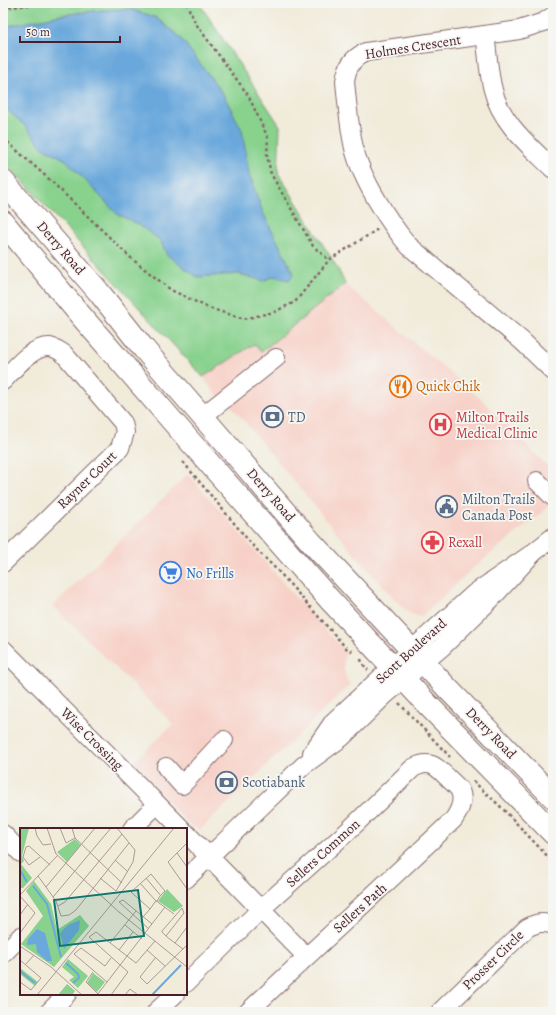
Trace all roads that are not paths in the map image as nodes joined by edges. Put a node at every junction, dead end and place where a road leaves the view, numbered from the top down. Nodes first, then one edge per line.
1 (553, 16) edge
2 (485, 35) junction
3 (553, 169) edge
4 (3, 181) edge
5 (3, 222) edge
6 (276, 358) dead end
7 (553, 371) edge
8 (3, 380) edge
9 (203, 416) junction
10 (537, 481) dead end
11 (553, 497) edge
12 (553, 537) edge
13 (3, 563) edge
14 (3, 649) edge
15 (417, 657) junction
16 (398, 673) junction
17 (224, 740) dead end
18 (166, 767) dead end
19 (553, 797) edge
20 (461, 798) joint
21 (157, 804) junction
22 (133, 828) edge
23 (181, 828) edge
24 (553, 833) edge
25 (3, 834) edge
26 (187, 835) edge
27 (20, 852) edge
28 (209, 856) junction
29 (187, 878) edge
30 (261, 909) junction
31 (553, 925) edge
32 (20, 937) edge
33 (3, 954) edge
34 (306, 956) junction
35 (187, 983) edge
36 (66, 995) edge
37 (174, 995) edge
38 (49, 1012) edge
39 (156, 1012) edge
40 (248, 1012) edge
41 (440, 1012) edge

1 - 2 street, Holmes Crescent
2 - 3 street
2 - 7 street, Holmes Crescent
4 - 9 main road, Derry Road
5 - 16 main road, Derry Road
6 - 9 street
8 - 13 street, Rayner Court
9 - 15 main road, Derry Road
10 - 11 street
12 - 15 street, Scott Boulevard
14 - 21 street, Wise Crossing
15 - 16 street, Scott Boulevard
15 - 19 main road, Derry Road
16 - 24 main road, Derry Road
16 - 28 street, Scott Boulevard
17 - 18 street
20 - 30 street, Sellers Common
20 - 34 street, Sellers Path
21 - 22 street
21 - 23 street, Wise Crossing
25 - 27 street
26 - 28 street
28 - 29 street, Scott Boulevard
28 - 30 street
30 - 34 street
30 - 35 street, Sellers Common
31 - 41 street, Prosser Circle
32 - 33 street
34 - 40 street, Sellers Path
36 - 38 street
37 - 39 street

